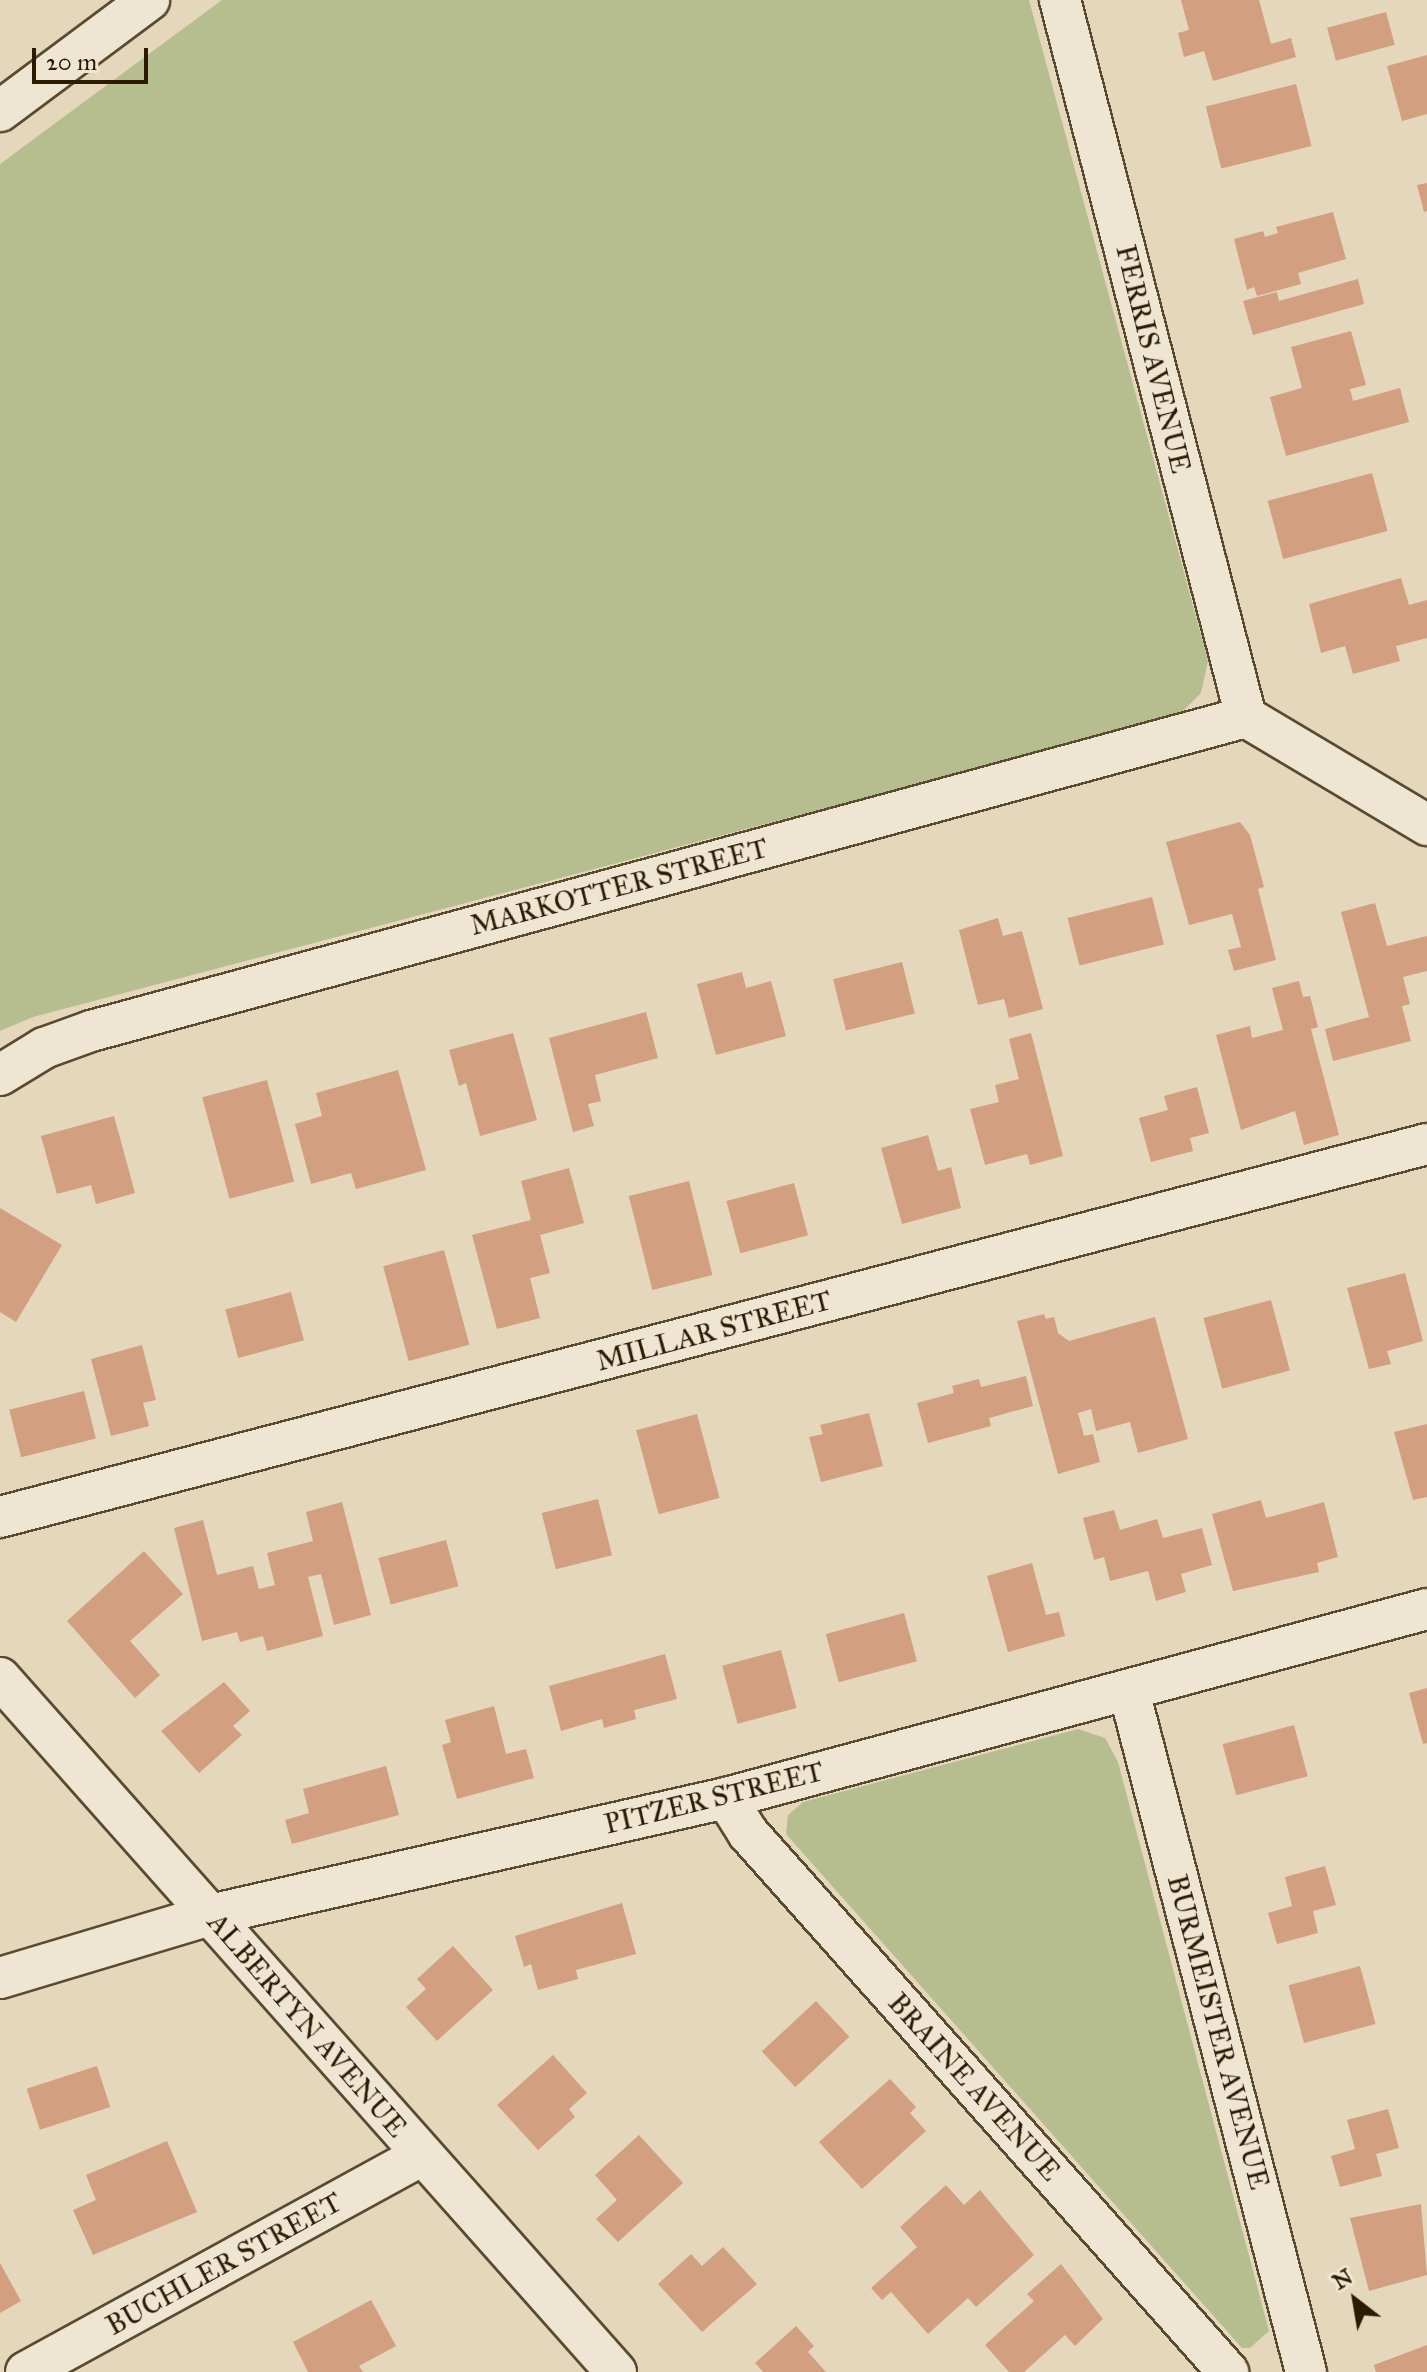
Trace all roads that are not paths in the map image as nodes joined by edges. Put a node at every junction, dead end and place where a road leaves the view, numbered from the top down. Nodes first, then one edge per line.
1 (149, 0) edge
2 (1060, 0) edge
3 (0, 111) edge
4 (1246, 717) junction
5 (1427, 825) edge
6 (0, 1075) edge
7 (1427, 1144) edge
8 (0, 1517) edge
9 (1427, 1609) edge
10 (0, 1678) edge
11 (1129, 1691) junction
12 (726, 1798) junction
13 (210, 1915) junction
14 (0, 1978) edge
15 (422, 2155) junction
16 (26, 2372) edge
17 (616, 2372) edge
18 (1228, 2372) edge
19 (1306, 2372) edge

1 - 3 street
2 - 4 street, FERRIS AVENUE
4 - 5 street
4 - 6 street, MARKOTTER STREET
7 - 8 street, MILLAR STREET
9 - 11 street, PITZER STREET
10 - 13 street, ALBERTYN AVENUE
11 - 12 street, PITZER STREET
11 - 19 street, BURMEISTER AVENUE
12 - 13 street, PITZER STREET
12 - 18 street, BRAINE AVENUE
13 - 14 street, PITZER STREET
13 - 15 street, ALBERTYN AVENUE
15 - 16 street, BUCHLER STREET
15 - 17 street, ALBERTYN AVENUE

